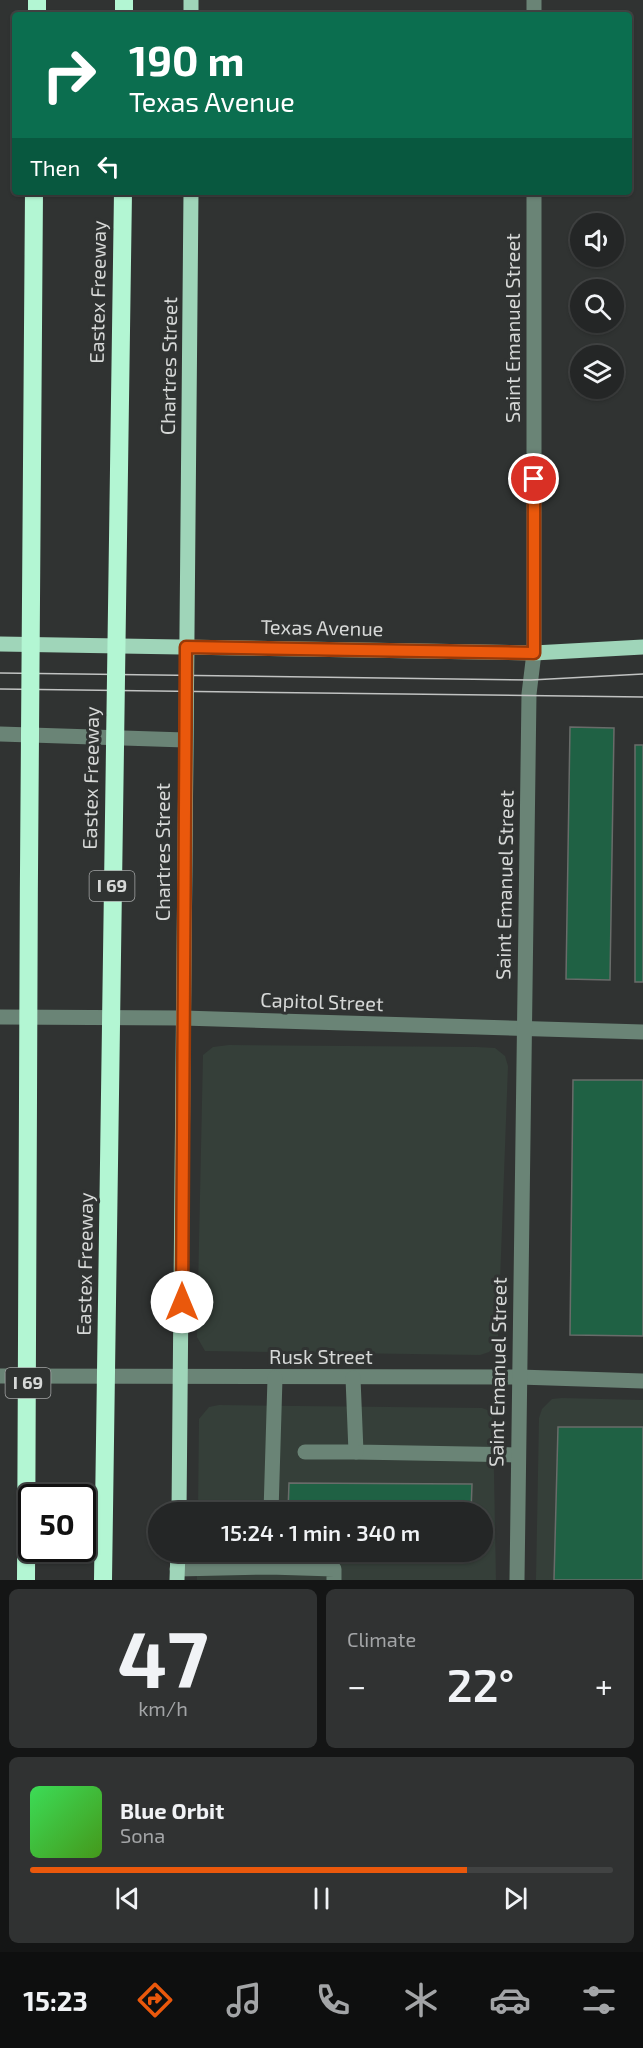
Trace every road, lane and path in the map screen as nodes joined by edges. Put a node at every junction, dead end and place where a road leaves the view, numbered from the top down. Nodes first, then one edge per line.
1 (34, 195) edge
2 (123, 195) edge
3 (191, 195) edge
4 (534, 195) edge
5 (0, 644) edge
6 (186, 647) junction
7 (643, 647) edge
8 (534, 653) junction
9 (0, 734) edge
10 (185, 740) junction
11 (0, 1017) edge
12 (183, 1018) junction
13 (523, 1030) junction
14 (643, 1032) edge
15 (0, 1376) edge
16 (519, 1377) junction
17 (182, 1378) junction
18 (275, 1378) junction
19 (353, 1378) junction
20 (643, 1381) edge
21 (305, 1452) dead end
22 (356, 1452) junction
23 (518, 1455) junction
24 (179, 1502) edge
25 (271, 1502) edge
26 (251, 1562) edge
27 (288, 1562) edge
28 (177, 1574) edge
29 (26, 1580) edge
30 (104, 1580) edge
31 (334, 1580) edge
32 (517, 1580) edge

1 - 29 highway, I 69, bridge
2 - 30 highway, Eastex Freeway / I 69, bridge
3 - 6 main road, Chartres Street
4 - 8 street, Saint Emanuel Street
5 - 6 main road, Texas Avenue
6 - 8 main road, Texas Avenue
6 - 10 main road, Chartres Street
7 - 8 main road, Texas Avenue
8 - 13 street, Saint Emanuel Street
9 - 10 street
10 - 12 main road, Chartres Street
11 - 12 street, Capitol Street
12 - 13 street, Capitol Street
12 - 17 main road, Chartres Street
13 - 14 street, Capitol Street
13 - 16 street, Saint Emanuel Street
15 - 17 street, Rusk Street
16 - 19 street, Rusk Street
16 - 20 street, Rusk Street
16 - 23 street, Saint Emanuel Street
17 - 18 street, Rusk Street
17 - 24 main road, Chartres Street
18 - 19 street, Rusk Street
18 - 25 street
19 - 22 street
21 - 22 street
22 - 23 street
23 - 32 street, Saint Emanuel Street
26 - 28 street
27 - 31 street

